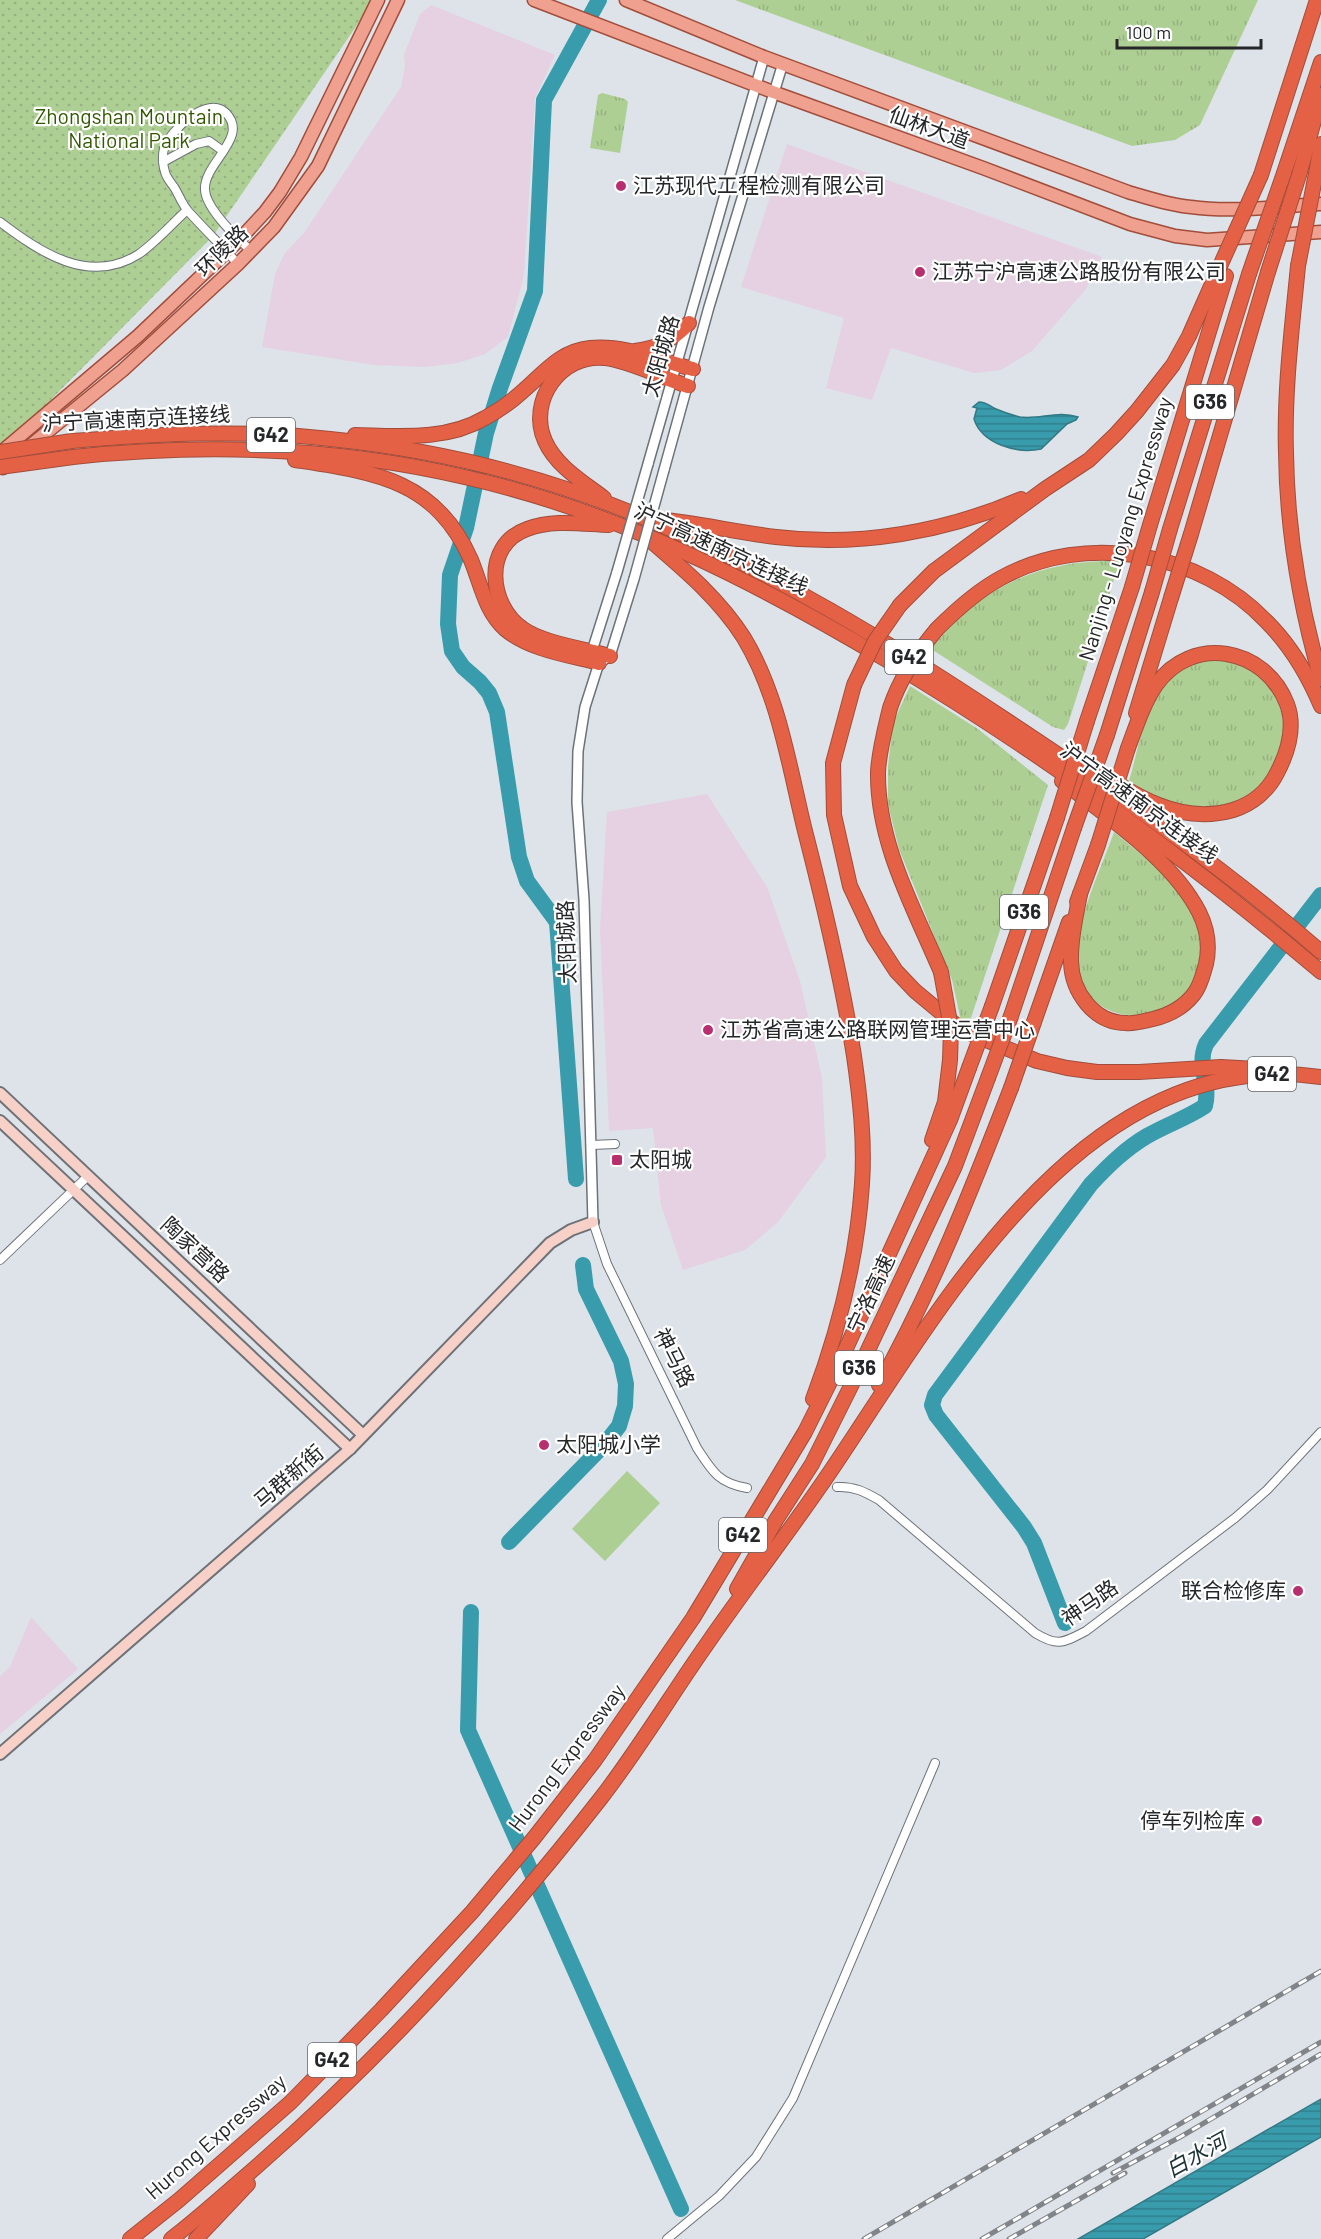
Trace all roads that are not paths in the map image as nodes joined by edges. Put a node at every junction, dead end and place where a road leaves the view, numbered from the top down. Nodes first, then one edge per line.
1 (378, 0) edge
2 (398, 0) edge
3 (534, 0) edge
4 (626, 0) edge
5 (1317, 0) edge
6 (764, 57) junction
7 (1321, 62) edge
8 (783, 63) junction
9 (756, 86) junction
10 (773, 92) junction
11 (1321, 95) edge
12 (1321, 144) edge
13 (223, 152) junction
14 (163, 162) junction
15 (1321, 204) edge
16 (187, 210) junction
17 (0, 222) edge
18 (1321, 232) edge
19 (239, 240) junction
20 (226, 251) junction
21 (251, 251) junction
22 (238, 264) junction
23 (1221, 276) junction
24 (689, 323) junction
25 (630, 351) junction
26 (676, 365) junction
27 (693, 369) junction
28 (672, 381) junction
29 (688, 386) junction
30 (235, 433) junction
31 (179, 449) junction
32 (0, 452) edge
33 (0, 469) edge
34 (1045, 489) junction
35 (616, 507) junction
36 (643, 517) junction
37 (625, 526) junction
38 (639, 531) junction
39 (600, 657) junction
40 (928, 669) junction
41 (1321, 679) edge
42 (1321, 706) edge
43 (987, 722) junction
44 (1128, 747) junction
45 (1080, 894) junction
46 (1321, 952) edge
47 (1321, 972) edge
48 (1222, 1074) junction
49 (1321, 1077) edge
50 (988, 1078) joint
51 (0, 1093) edge
52 (0, 1120) edge
53 (615, 1144) dead end
54 (592, 1145) junction
55 (88, 1176) junction
56 (75, 1189) junction
57 (910, 1206) junction
58 (593, 1222) junction
59 (0, 1260) edge
60 (1321, 1432) edge
61 (363, 1435) junction
62 (350, 1449) junction
63 (791, 1458) junction
64 (828, 1476) junction
65 (837, 1487) dead end
66 (747, 1488) dead end
67 (706, 1645) junction
68 (0, 1754) edge
69 (935, 1763) dead end
70 (306, 2123) junction
71 (130, 2239) edge
72 (171, 2239) edge
73 (196, 2239) edge
74 (667, 2239) edge

1 - 19 main road, 环陵路
2 - 21 main road, 环陵路
3 - 9 main road, 仙林大道
4 - 6 main road, 仙林大道
5 - 23 highway, Nanjing - Luoyang Expressway / G36, bridge
6 - 8 main road, 仙林大道
6 - 9 street, 太阳城路
7 - 50 highway, Nanjing - Luoyang Expressway / G36, bridge
8 - 10 street, 太阳城路
8 - 15 main road, 仙林大道
9 - 10 main road, 仙林大道
9 - 24 street, 太阳城路
10 - 18 main road, 仙林大道
10 - 27 street, 太阳城路
11 - 44 highway, bridge
12 - 41 highway, bridge
13 - 14 street
13 - 14 street
13 - 19 street
14 - 16 street
16 - 17 street
16 - 20 street
19 - 20 main road, 环陵路
19 - 21 street
20 - 22 street
20 - 32 main road, 环陵路
21 - 22 main road, 环陵路
22 - 33 main road, 环陵路
23 - 34 highway
23 - 57 highway, Nanjing - Luoyang Expressway / G36, bridge
24 - 25 highway
24 - 26 street, 太阳城路
25 - 26 highway
25 - 30 highway
26 - 27 highway
26 - 28 street, 太阳城路
27 - 29 street, 太阳城路
28 - 29 highway
28 - 35 highway
28 - 39 street, 太阳城路, bridge
29 - 39 street, 太阳城路, bridge
30 - 32 highway, 沪宁高速南京连接线 / G42, bridge
30 - 35 highway, 沪宁高速南京连接线 / G42
31 - 33 highway, 沪宁高速南京连接线 / G42, bridge
31 - 37 highway, 沪宁高速南京连接线 / G42
31 - 39 highway
34 - 36 highway
34 - 48 highway, bridge
35 - 36 highway, 沪宁高速南京连接线 / G42
36 - 40 highway, 沪宁高速南京连接线 / G42
37 - 38 highway, 沪宁高速南京连接线 / G42
37 - 39 highway
38 - 43 highway, 沪宁高速南京连接线 / G42
38 - 63 highway
39 - 54 street, 太阳城路
40 - 44 highway
40 - 46 highway, 沪宁高速南京连接线 / G42
42 - 57 highway, G42, bridge
43 - 45 highway
43 - 47 highway, 沪宁高速南京连接线 / G42
44 - 45 highway, bridge
45 - 64 highway, bridge
48 - 49 highway, G42
48 - 64 highway, G42
50 - 67 highway, 宁洛高速 / G36
51 - 55 main road, 陶家营路
52 - 56 main road, 陶家营路
53 - 54 street
54 - 58 street, 太阳城路
55 - 56 street
55 - 61 main road, 陶家营路
56 - 59 street
56 - 62 main road, 陶家营路
57 - 63 highway, Hurong Expressway / G42
58 - 61 main road, 马群新街
58 - 66 street, 神马路
60 - 65 street, 神马路
61 - 62 main road, 马群新街
62 - 68 main road, 马群新街
63 - 71 highway, Hurong Expressway / G42
64 - 67 highway, G42
67 - 70 highway, G42
69 - 74 street
70 - 72 highway, G42
70 - 73 highway

